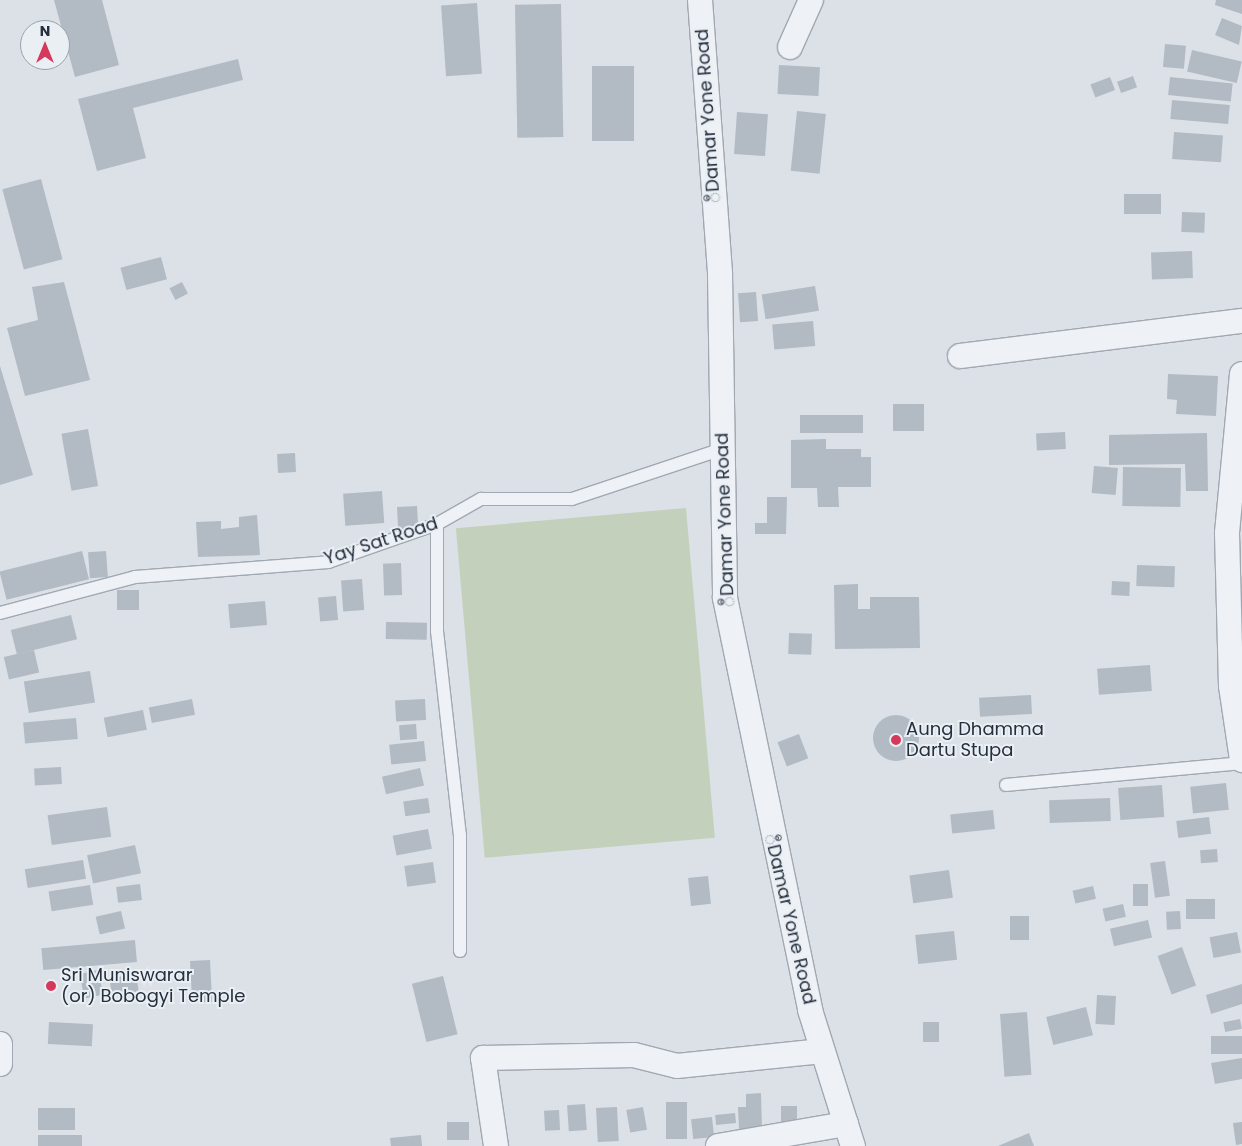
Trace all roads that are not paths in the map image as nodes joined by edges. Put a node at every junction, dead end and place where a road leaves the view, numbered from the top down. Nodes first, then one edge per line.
1 (700, 0) edge
2 (811, 0) edge
3 (790, 47) dead end
4 (1242, 321) edge
5 (960, 356) dead end
6 (1242, 374) edge
7 (722, 448) junction
8 (437, 524) junction
9 (0, 613) edge
10 (1242, 762) edge
11 (1006, 785) dead end
12 (460, 951) dead end
13 (0, 1044) edge
14 (822, 1051) junction
15 (0, 1064) edge
16 (846, 1124) junction
17 (496, 1146) edge
18 (718, 1146) edge
19 (853, 1146) edge

1 - 7 street, ီDamar Yone Road
2 - 3 street
4 - 5 street
6 - 10 street
7 - 8 lane, Yay Sat Road
7 - 14 street, ီDamar Yone Road
8 - 9 lane, Yay Sat Road
8 - 12 lane
10 - 11 lane
13 - 15 street
14 - 16 street, ီDamar Yone Road
14 - 17 street
16 - 18 street
16 - 19 street, ီDamar Yone Road

